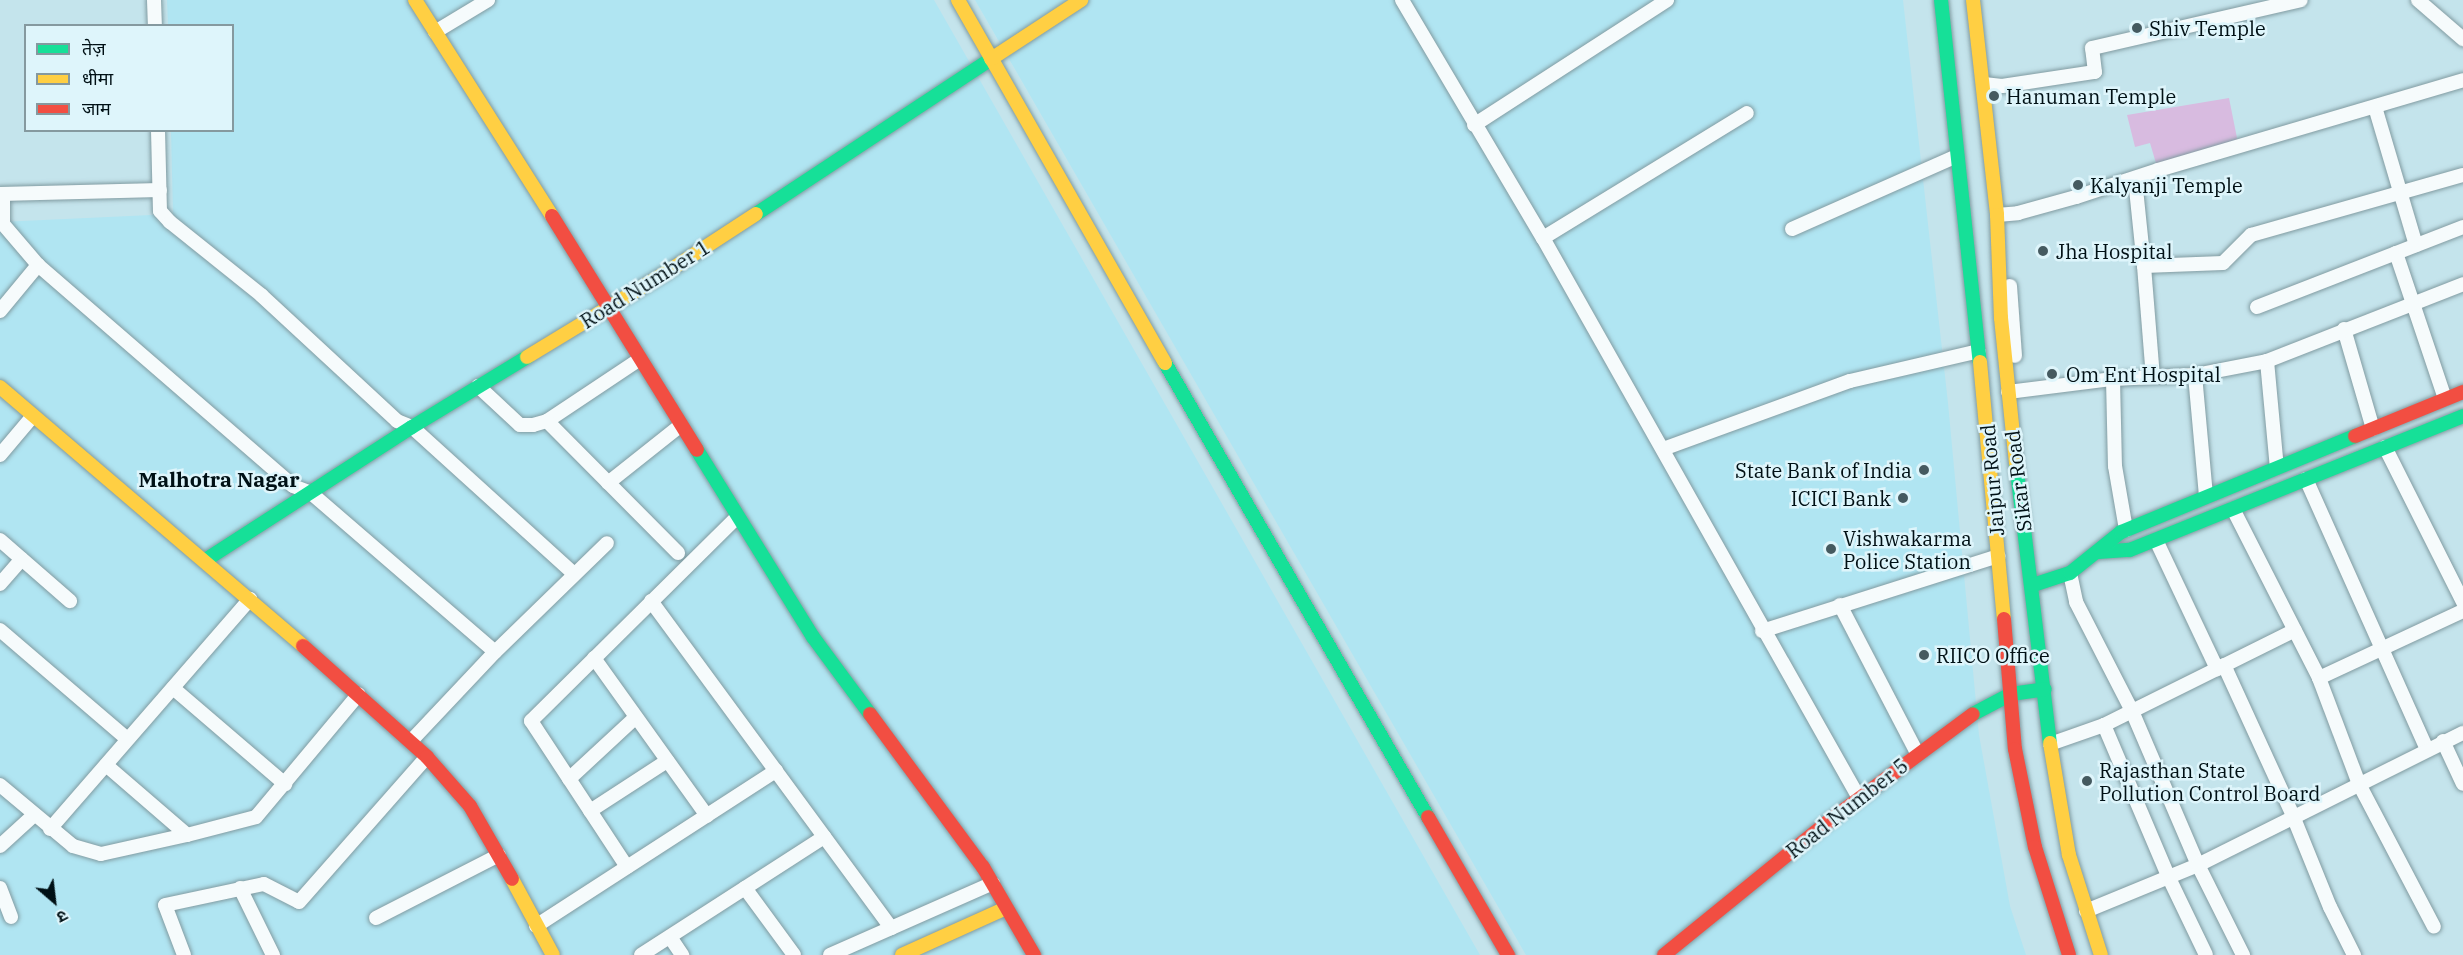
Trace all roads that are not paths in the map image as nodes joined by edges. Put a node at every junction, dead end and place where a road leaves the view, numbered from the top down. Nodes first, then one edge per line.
1 (154, 0) edge
2 (414, 0) edge
3 (488, 0) edge
4 (958, 0) edge
5 (1081, 0) edge
6 (1402, 0) edge
7 (1667, 0) edge
8 (1941, 0) edge
9 (1973, 0) edge
10 (1981, 0) edge
11 (2301, 0) edge
12 (2418, 0) edge
13 (2463, 21) edge
14 (155, 24) edge
15 (2449, 26) junction
16 (435, 32) junction
17 (2463, 39) edge
18 (991, 59) junction
19 (2463, 80) edge
20 (1988, 84) junction
21 (2375, 107) junction
22 (1747, 113) dead end
23 (1474, 124) junction
24 (158, 132) edge
25 (1957, 156) junction
26 (2463, 175) edge
27 (2135, 179) junction
28 (160, 190) junction
29 (2400, 193) junction
30 (1, 194) edge
31 (2001, 215) junction
32 (2463, 226) edge
33 (1792, 229) dead end
34 (1543, 238) junction
35 (2416, 245) junction
36 (2396, 253) junction
37 (38, 265) junction
38 (2144, 266) junction
39 (2463, 284) edge
40 (2414, 302) junction
41 (609, 306) junction
42 (2256, 307) dead end
43 (0, 311) edge
44 (2344, 329) junction
45 (1979, 351) junction
46 (640, 359) junction
47 (2267, 361) junction
48 (2195, 375) junction
49 (2153, 377) junction
50 (2113, 379) junction
51 (478, 386) junction
52 (0, 387) edge
53 (2013, 391) junction
54 (2463, 392) edge
55 (2445, 399) junction
56 (33, 416) junction
57 (2463, 416) edge
58 (547, 421) junction
59 (680, 426) junction
60 (412, 427) junction
61 (2373, 429) junction
62 (2382, 448) junction
63 (1663, 449) junction
64 (0, 455) edge
65 (2277, 468) junction
66 (2306, 479) junction
67 (608, 483) junction
68 (2222, 490) junction
69 (311, 493) junction
70 (2206, 497) junction
71 (2231, 510) junction
72 (737, 517) junction
73 (2126, 530) junction
74 (0, 540) edge
75 (2156, 540) junction
76 (607, 543) dead end
77 (2098, 552) junction
78 (678, 553) dead end
79 (1998, 556) junction
80 (22, 559) junction
81 (204, 561) junction
82 (2070, 573) junction
83 (574, 574) junction
84 (0, 584) edge
85 (2032, 585) junction
86 (250, 599) junction
87 (70, 601) dead end
88 (651, 601) junction
89 (2463, 602) edge
90 (1840, 605) junction
91 (2463, 611) edge
92 (0, 630) edge
93 (2295, 630) junction
94 (1762, 631) junction
95 (2382, 649) junction
96 (495, 652) junction
97 (594, 658) junction
98 (2221, 667) junction
99 (2319, 678) junction
100 (173, 688) junction
101 (2046, 689) junction
102 (359, 694) junction
103 (2011, 694) junction
104 (2132, 711) junction
105 (636, 717) junction
106 (2104, 725) junction
107 (2463, 733) edge
108 (127, 739) junction
109 (411, 741) junction
110 (2443, 741) junction
111 (2050, 744) junction
112 (2427, 749) junction
113 (1917, 753) junction
114 (427, 757) junction
115 (667, 761) junction
116 (106, 765) junction
117 (776, 771) junction
118 (569, 779) junction
119 (285, 784) junction
120 (2359, 784) junction
121 (2463, 784) edge
122 (0, 785) edge
123 (1859, 798) junction
124 (590, 811) junction
125 (34, 815) junction
126 (707, 816) junction
127 (2293, 816) junction
128 (50, 828) junction
129 (187, 835) junction
130 (824, 837) junction
131 (0, 846) edge
132 (499, 855) junction
133 (2198, 865) junction
134 (627, 867) junction
135 (2169, 878) junction
136 (993, 883) junction
137 (0, 888) edge
138 (240, 888) junction
139 (745, 888) junction
140 (1006, 908) junction
141 (2086, 911) junction
142 (11, 917) dead end
143 (376, 918) dead end
144 (536, 926) junction
145 (2434, 927) dead end
146 (891, 928) junction
147 (669, 937) junction
148 (184, 955) edge
149 (273, 955) edge
150 (553, 955) edge
151 (641, 955) edge
152 (682, 955) edge
153 (794, 955) edge
154 (830, 955) edge
155 (902, 955) edge
156 (1034, 955) edge
157 (1508, 955) edge
158 (1664, 955) edge
159 (2069, 955) edge
160 (2102, 955) edge
161 (2206, 955) edge
162 (2243, 955) edge
163 (2354, 955) edge

1 - 14 street
2 - 16 street
3 - 16 street
4 - 18 street
5 - 18 street, Road Number 1
6 - 23 street
7 - 23 street
8 - 25 street, Jaipur Road
9 - 20 street, Sikar Road
10 - 20 street
11 - 20 street
12 - 15 street
13 - 15 street
15 - 17 street
16 - 41 street
18 - 41 street, Road Number 1
18 - 157 street
19 - 21 street
20 - 31 street, Sikar Road
21 - 27 street
21 - 29 street
22 - 34 street
23 - 34 street
24 - 28 street
25 - 33 street
25 - 45 street, Jaipur Road
26 - 29 street
27 - 31 street
27 - 38 street
28 - 30 street
28 - 60 street
29 - 35 street
29 - 38 street
30 - 37 street
31 - 53 street, Sikar Road
32 - 35 street
34 - 63 street
35 - 36 street
36 - 40 street
36 - 42 street
37 - 43 street
37 - 69 street
38 - 49 street
39 - 40 street
40 - 44 street
40 - 55 street
41 - 46 street
41 - 51 street, Road Number 1
44 - 47 street
44 - 61 street
45 - 63 street
45 - 79 street, Jaipur Road
46 - 58 street
46 - 59 street
47 - 48 street
47 - 65 street
48 - 49 street
48 - 70 street
49 - 50 street
50 - 53 street
50 - 73 street
51 - 58 street
51 - 60 street, Road Number 1
52 - 56 street
53 - 85 street, Sikar Road
54 - 55 street
55 - 61 street
56 - 64 street
56 - 81 street
57 - 62 street
58 - 67 street
59 - 67 street
59 - 72 street
60 - 69 street, Road Number 1
60 - 83 street
61 - 62 street
61 - 65 street
62 - 66 street
62 - 89 street
63 - 94 street
65 - 68 street
66 - 71 street
66 - 95 street
67 - 78 street
68 - 70 street
68 - 71 street
69 - 81 street, Road Number 1
69 - 96 street
70 - 73 street
71 - 75 street
71 - 93 street
72 - 88 street
72 - 136 street
73 - 77 street
74 - 80 street
75 - 77 street
75 - 98 street
76 - 83 street
77 - 82 street
79 - 90 street
79 - 103 street, Jaipur Road
80 - 84 street
80 - 87 street
81 - 86 street
82 - 85 street
82 - 104 street
83 - 96 street
85 - 101 street, Sikar Road
86 - 100 street
86 - 102 street
88 - 97 street
88 - 117 street
90 - 94 street
90 - 113 street
91 - 95 street
92 - 108 street
93 - 98 street
93 - 99 street
94 - 123 street
95 - 99 street
95 - 112 street
96 - 109 street
97 - 105 street
97 - 118 street
98 - 104 street
98 - 127 street
99 - 120 street
100 - 108 street
100 - 119 street
101 - 103 street, Road Number 5
101 - 111 street, Sikar Road
102 - 109 street
102 - 119 street
103 - 113 street, Road Number 5
103 - 159 street, Jaipur Road
104 - 106 street
104 - 133 street
105 - 115 street
105 - 118 street
106 - 111 street
106 - 135 street
107 - 110 street
108 - 116 street
109 - 114 street
110 - 112 street
110 - 121 street
111 - 141 street, Sikar Road
112 - 120 street
113 - 123 street, Road Number 5
114 - 132 street
114 - 138 street
115 - 124 street
115 - 126 street
116 - 128 street
116 - 129 street
117 - 126 street
117 - 130 street
118 - 124 street
119 - 129 street
120 - 127 street
120 - 145 street
122 - 125 street
123 - 158 street, Road Number 5
124 - 134 street
125 - 128 street
125 - 131 street
126 - 134 street
127 - 133 street
127 - 163 street
128 - 129 street
130 - 139 street
130 - 146 street
132 - 143 street
132 - 144 street
133 - 135 street
133 - 162 street
134 - 144 street
135 - 141 street
135 - 161 street
136 - 140 street
136 - 146 street
137 - 142 street
138 - 148 street
138 - 149 street
139 - 147 street
139 - 153 street
140 - 155 street
140 - 156 street
141 - 160 street, Sikar Road
144 - 150 street
146 - 154 street
147 - 151 street
147 - 152 street

